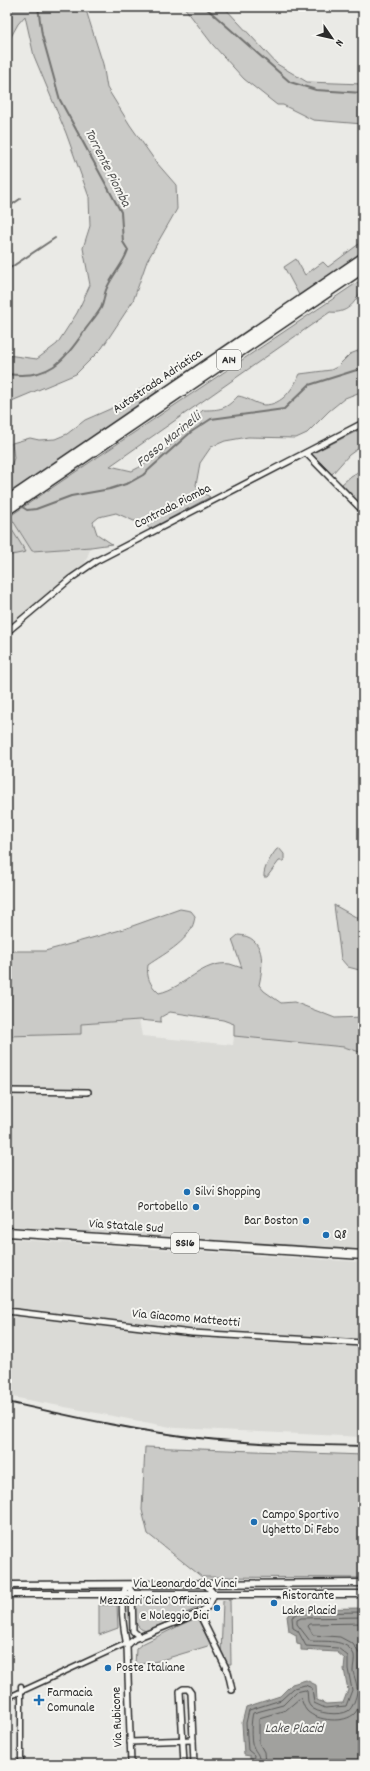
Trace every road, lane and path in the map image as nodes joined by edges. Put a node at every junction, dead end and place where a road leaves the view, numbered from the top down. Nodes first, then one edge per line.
1 (363, 258) edge
2 (363, 268) edge
3 (363, 424) edge
4 (306, 453) junction
5 (7, 500) edge
6 (7, 510) edge
7 (363, 511) edge
8 (7, 632) edge
9 (7, 1091) edge
10 (88, 1092) dead end
11 (7, 1232) edge
12 (363, 1255) edge
13 (7, 1311) edge
14 (363, 1344) edge
15 (363, 1583) edge
16 (127, 1584) junction
17 (192, 1584) junction
18 (205, 1584) junction
19 (345, 1584) junction
20 (7, 1585) edge
21 (81, 1585) junction
22 (7, 1594) edge
23 (188, 1594) junction
24 (214, 1594) junction
25 (345, 1594) junction
26 (363, 1594) edge
27 (54, 1595) junction
28 (123, 1595) junction
29 (132, 1595) junction
30 (199, 1613) junction
31 (132, 1628) junction
32 (140, 1637) junction
33 (127, 1645) junction
34 (21, 1686) dead end
35 (232, 1690) dead end
36 (21, 1692) junction
37 (7, 1698) edge
38 (193, 1740) junction
39 (182, 1741) junction
40 (130, 1742) junction
41 (20, 1764) edge
42 (131, 1764) edge
43 (184, 1764) edge
44 (194, 1764) edge

1 - 5 highway, Autostrada Adriatica / A14
2 - 6 highway, Autostrada Adriatica / A14
3 - 4 street, Contrada Piomba
4 - 7 street
4 - 8 street, Contrada Piomba
9 - 10 street
11 - 12 main road, Via Statale Sud / SS16
13 - 14 street, Via Giacomo Matteotti
15 - 19 street, Via Leonardo da Vinci
16 - 17 street, Via Leonardo da Vinci
16 - 21 street, Via Leonardo da Vinci
16 - 28 street, Via Rubicone
16 - 29 street, Via Rubicone
17 - 18 street, Via Leonardo da Vinci
17 - 23 street
18 - 19 street, Via Leonardo da Vinci
18 - 24 street
19 - 25 street
20 - 21 street, Via Leonardo da Vinci
21 - 27 street
22 - 27 street, Via Leonardo da Vinci
23 - 24 street, Via Leonardo da Vinci
23 - 29 street, Via Leonardo da Vinci
24 - 25 street, Via Leonardo da Vinci
24 - 30 street
25 - 26 street, Via Leonardo da Vinci
27 - 28 street, Via Leonardo da Vinci
28 - 29 street, Via Leonardo da Vinci
28 - 33 street, Via Rubicone
29 - 31 street, Via Rubicone
30 - 32 street
30 - 35 street
31 - 32 street
31 - 33 street, Via Rubicone
32 - 33 street
33 - 36 street
33 - 40 street, Via Rubicone
34 - 36 street
36 - 37 street
36 - 41 street
38 - 39 street
38 - 39 street
38 - 44 street
39 - 40 street
39 - 43 street
40 - 42 street, Via Rubicone

